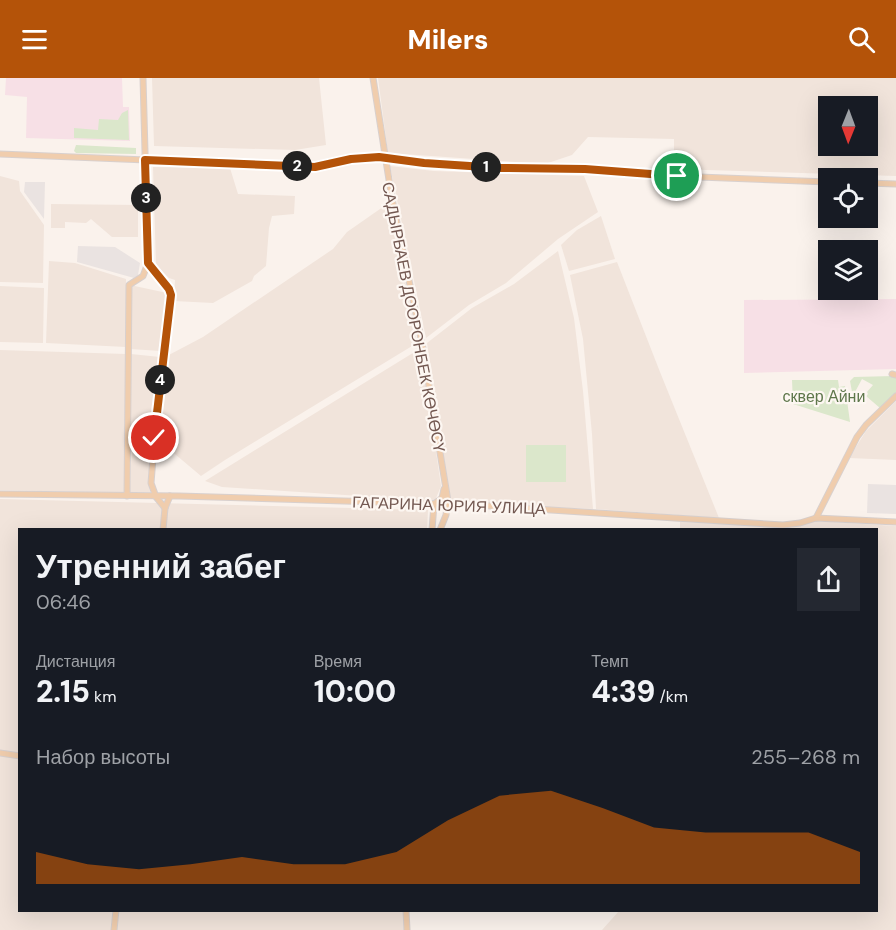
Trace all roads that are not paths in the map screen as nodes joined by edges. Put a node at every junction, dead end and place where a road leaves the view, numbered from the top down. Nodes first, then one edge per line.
1 (143, 78) edge
2 (373, 78) edge
3 (0, 153) edge
4 (384, 158) junction
5 (145, 160) junction
6 (818, 182) edge
7 (878, 183) edge
8 (896, 184) edge
9 (148, 263) junction
10 (896, 396) edge
11 (444, 484) junction
12 (0, 494) edge
13 (127, 496) junction
14 (170, 496) junction
15 (156, 497) junction
16 (434, 504) junction
17 (447, 505) junction
18 (165, 508) junction
19 (432, 513) junction
20 (446, 515) junction
21 (816, 518) junction
22 (896, 522) edge
23 (163, 528) edge
24 (432, 528) edge
25 (441, 528) edge
26 (0, 753) edge
27 (18, 756) edge
28 (116, 912) edge
29 (406, 912) edge
30 (114, 930) edge
31 (407, 930) edge

1 - 5 main road
2 - 4 main road, САДЫРБАЕВ ДООРОНБЕК КӨЧӨСҮ
3 - 5 main road
4 - 5 main road
4 - 6 main road
4 - 11 main road, САДЫРБАЕВ ДООРОНБЕК КӨЧӨСҮ
5 - 9 main road
7 - 8 main road
9 - 13 main road
9 - 15 main road
10 - 21 main road
11 - 16 main road
11 - 17 main road, САДЫРБАЕВ ДООРОНБЕК КӨЧӨСҮ
12 - 13 main road, ГАГАРИНА ЮРИЯ УЛИЦА
13 - 15 main road, ГАГАРИНА ЮРИЯ УЛИЦА
14 - 15 main road, ГАГАРИНА ЮРИЯ УЛИЦА
14 - 16 main road, ГАГАРИНА ЮРИЯ УЛИЦА
14 - 18 main road
15 - 18 main road
16 - 17 main road, ГАГАРИНА ЮРИЯ УЛИЦА
16 - 19 main road
17 - 20 main road
17 - 21 main road, ГАГАРИНА ЮРИЯ УЛИЦА
18 - 23 main road
19 - 20 main road
19 - 24 main road
20 - 25 main road
21 - 22 main road, ГАГАРИНА ЮРИЯ УЛИЦА
26 - 27 main road
28 - 30 main road
29 - 31 main road

